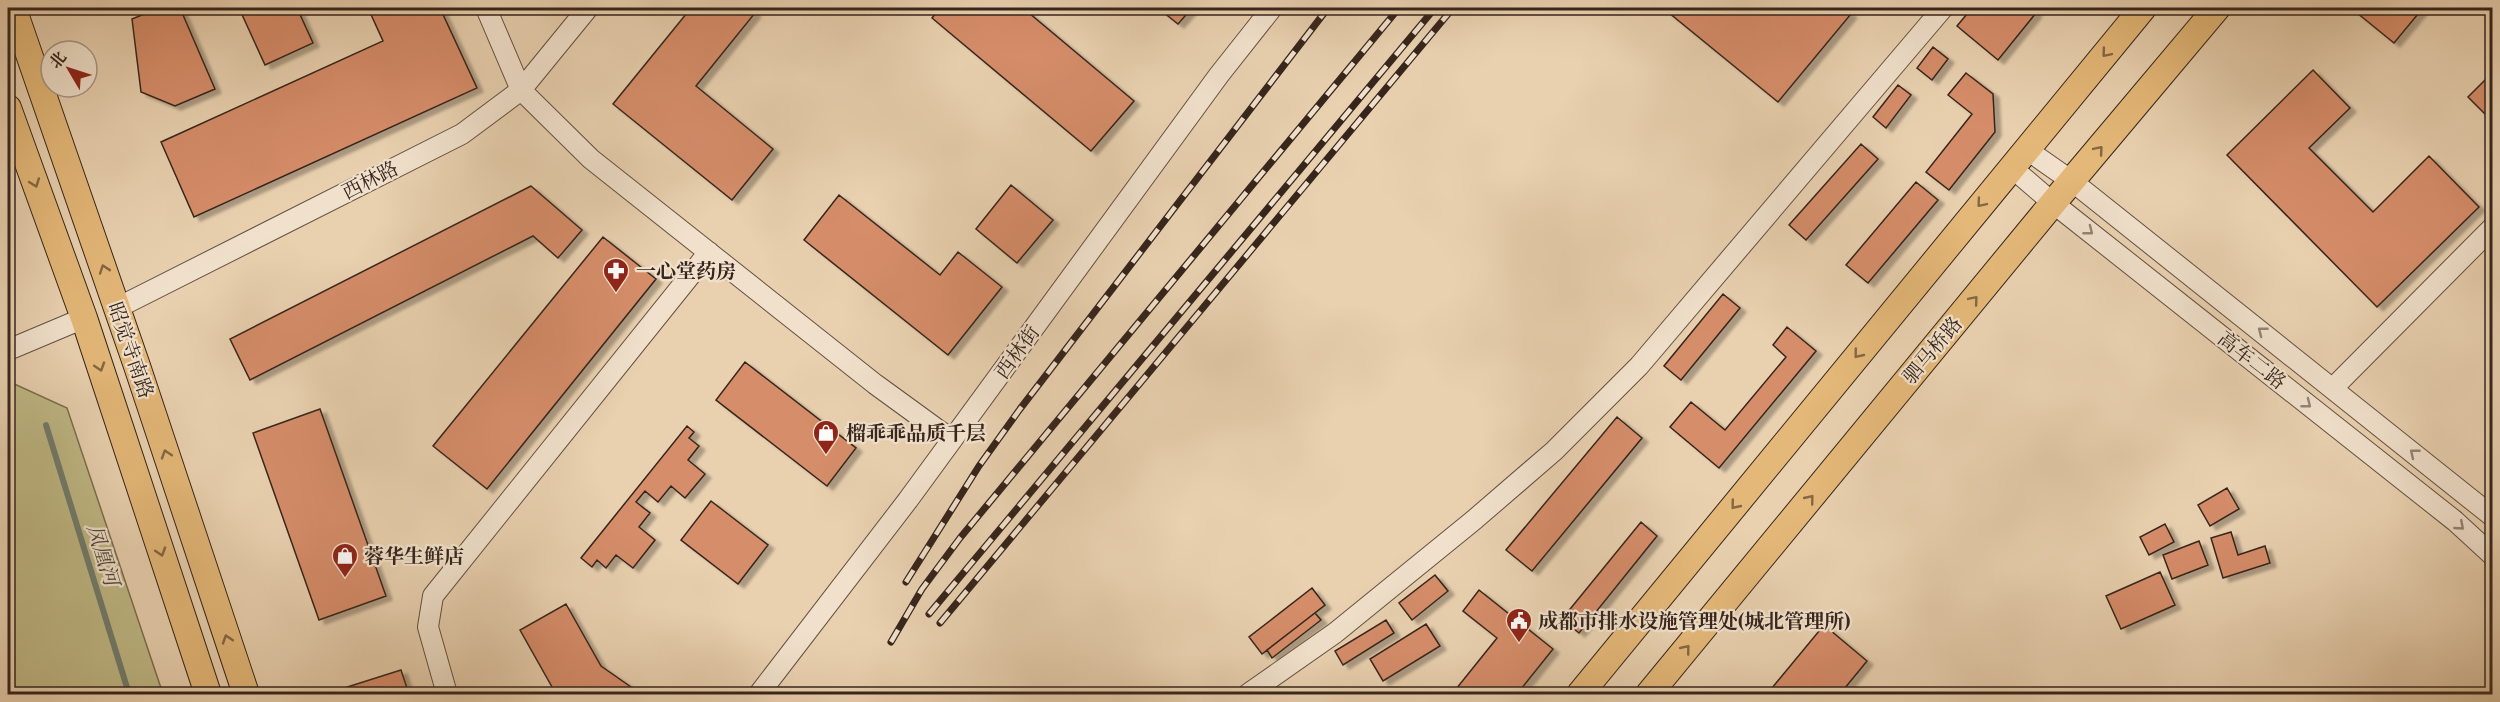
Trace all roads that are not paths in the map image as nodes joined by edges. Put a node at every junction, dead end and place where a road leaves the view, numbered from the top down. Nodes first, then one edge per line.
1 (13, 8) edge
2 (486, 8) edge
3 (588, 8) edge
4 (1272, 8) edge
5 (1943, 8) edge
6 (2143, 8) edge
7 (2217, 8) edge
8 (521, 90) junction
9 (8, 108) edge
10 (2019, 158) junction
11 (2073, 182) junction
12 (2053, 203) junction
13 (2493, 228) edge
14 (709, 252) junction
15 (117, 308) junction
16 (84, 318) junction
17 (8, 350) edge
18 (2333, 388) junction
19 (952, 440) junction
20 (2493, 516) edge
21 (2493, 555) edge
22 (208, 694) edge
23 (246, 694) edge
24 (447, 694) edge
25 (759, 694) edge
26 (1248, 694) edge
27 (1580, 694) edge
28 (1649, 694) edge

15 -> 1 main road, 昭觉寺南路
2 - 8 street
3 - 8 street, 西林路
4 - 19 street, 西林街
5 - 26 street
6 -> 10 main road
11 -> 7 main road, 驷马桥路
8 - 14 street
8 - 15 street, 西林路
9 -> 16 main road, 昭觉寺南路
10 - 11 street, 高车二路
10 - 12 street, 高车二路
10 -> 27 main road
11 - 12 main road, 驷马桥路
18 -> 11 street, 高车二路
12 -> 21 street, 高车二路
28 -> 12 main road, 驷马桥路
13 - 18 street
14 - 19 street
14 - 24 street
23 -> 15 main road, 昭觉寺南路
16 - 17 street
16 -> 22 main road, 昭觉寺南路
20 -> 18 street, 高车二路
19 - 25 street, 西林街

